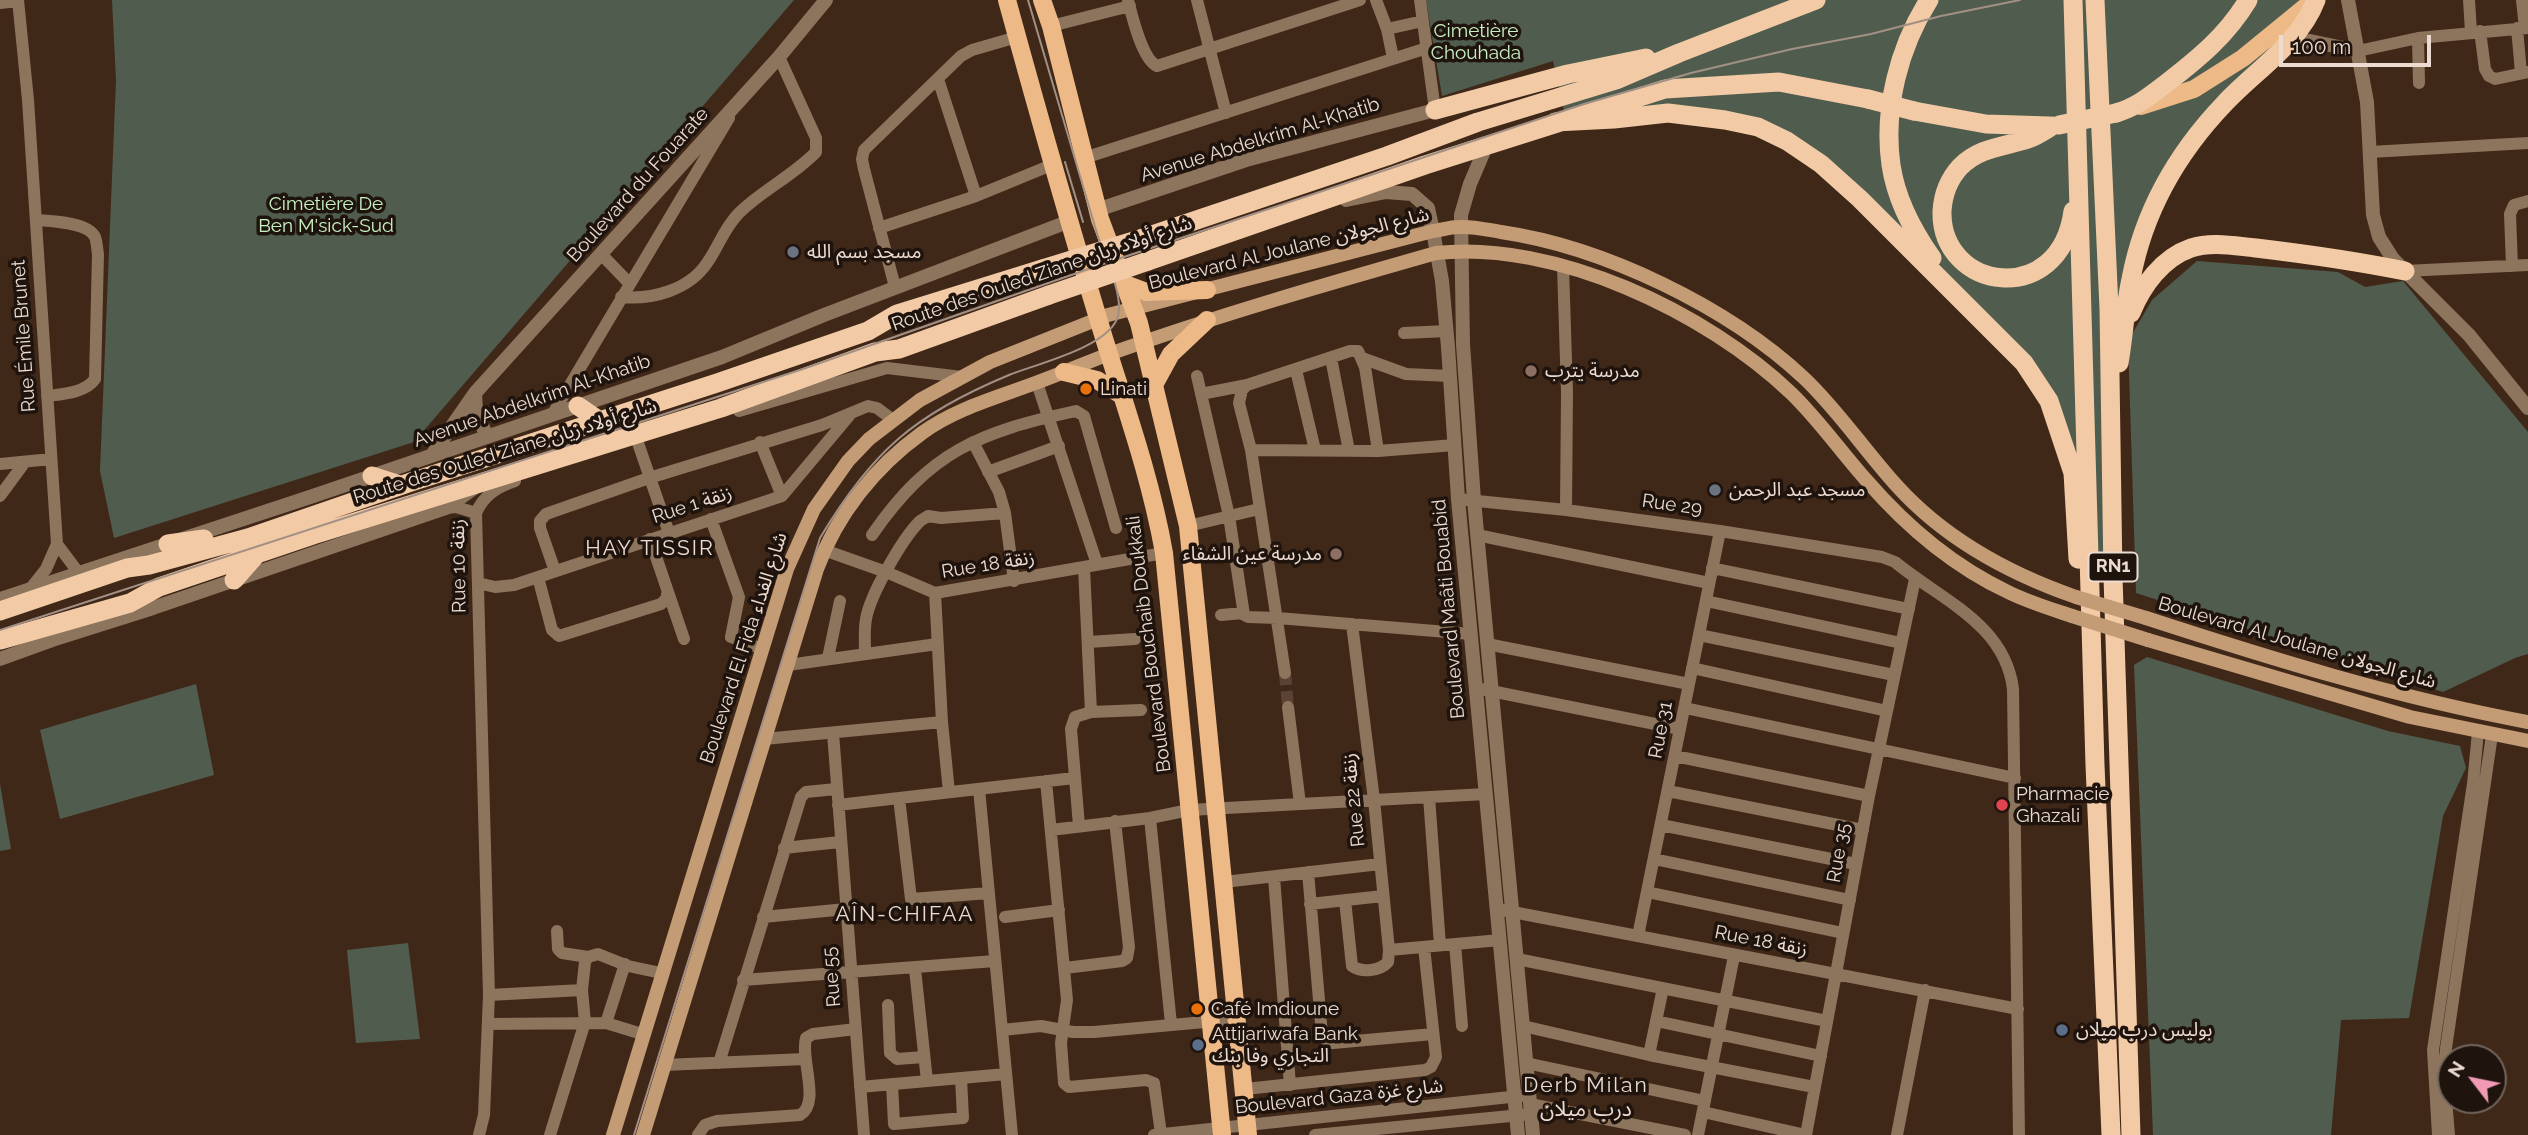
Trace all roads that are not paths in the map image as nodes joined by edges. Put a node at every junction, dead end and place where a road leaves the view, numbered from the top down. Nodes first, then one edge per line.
1 (826, 0) edge
2 (1007, 0) edge
3 (1042, 0) edge
4 (1197, 0) edge
5 (1360, 0) edge
6 (1376, 0) edge
7 (1420, 0) edge
8 (1816, 0) edge
9 (1929, 0) edge
10 (2073, 0) edge
11 (2095, 0) edge
12 (2248, 0) edge
13 (2315, 0) edge
14 (2348, 0) edge
15 (2469, 0) edge
16 (2522, 0) edge
17 (18, 1) edge
18 (0, 3) edge
19 (1129, 3) edge
20 (1318, 6) edge
21 (1423, 21) junction
22 (1051, 26) junction
23 (2523, 28) edge
24 (1387, 29) junction
25 (2476, 31) junction
26 (1017, 37) junction
27 (2418, 38) junction
28 (2288, 44) junction
29 (1210, 48) junction
30 (1427, 48) junction
31 (2358, 51) junction
32 (1678, 53) junction
33 (779, 57) junction
34 (1393, 58) junction
35 (2525, 73) edge
36 (938, 79) junction
37 (2419, 83) dead end
38 (738, 101) junction
39 (1435, 110) junction
40 (2125, 111) junction
41 (1226, 113) junction
42 (1555, 122) junction
43 (2055, 126) junction
44 (2528, 143) edge
45 (1487, 144) junction
46 (2370, 152) junction
47 (1084, 158) junction
48 (1054, 164) junction
49 (2079, 168) junction
50 (976, 196) junction
51 (2528, 201) edge
52 (1307, 207) junction
53 (1097, 210) junction
54 (36, 220) junction
55 (1070, 221) junction
56 (1460, 227) junction
57 (879, 228) junction
58 (1433, 231) junction
59 (1461, 250) junction
60 (1436, 253) junction
61 (602, 255) junction
62 (2528, 265) edge
63 (1563, 266) junction
64 (2512, 266) junction
65 (2405, 271) junction
66 (629, 283) junction
67 (1125, 284) junction
68 (895, 287) junction
69 (1208, 289) junction
70 (621, 297) junction
71 (1134, 308) junction
72 (1979, 317) junction
73 (1098, 318) junction
74 (1207, 320) junction
75 (2126, 324) junction
76 (1447, 331) junction
77 (1404, 333) dead end
78 (1144, 342) junction
79 (1110, 354) junction
80 (1356, 354) junction
81 (1331, 358) junction
82 (1784, 360) junction
83 (1296, 370) junction
84 (1064, 372) junction
85 (1771, 374) junction
86 (1197, 376) dead end
87 (1450, 376) junction
88 (962, 377) junction
89 (1037, 383) junction
90 (1154, 385) junction
91 (1247, 385) junction
92 (475, 393) junction
93 (1201, 394) junction
94 (47, 396) junction
95 (1123, 396) junction
96 (2112, 402) junction
97 (578, 406) junction
98 (2528, 408) edge
99 (850, 413) junction
100 (552, 415) junction
101 (1050, 418) junction
102 (893, 420) junction
103 (600, 421) junction
104 (486, 437) junction
105 (760, 442) junction
106 (973, 442) junction
107 (638, 443) junction
108 (1455, 445) junction
109 (1059, 446) junction
110 (1251, 450) junction
111 (1315, 450) junction
112 (1349, 451) junction
113 (1378, 451) junction
114 (432, 455) junction
115 (51, 460) junction
116 (25, 463) junction
117 (0, 464) edge
118 (988, 472) junction
119 (372, 476) junction
120 (649, 478) junction
121 (482, 482) junction
122 (400, 485) junction
123 (0, 496) edge
124 (782, 496) junction
125 (1458, 499) junction
126 (1474, 500) junction
127 (446, 508) junction
128 (1259, 509) junction
129 (1566, 510) junction
130 (476, 513) junction
131 (1005, 513) junction
132 (1228, 516) junction
133 (711, 519) junction
134 (1188, 526) junction
135 (277, 528) junction
136 (1116, 528) dead end
137 (1720, 531) junction
138 (669, 533) junction
139 (872, 535) dead end
140 (1477, 535) junction
141 (650, 539) junction
142 (57, 544) junction
143 (168, 544) junction
144 (824, 550) junction
145 (1164, 553) junction
146 (257, 555) junction
147 (1090, 566) junction
148 (1712, 568) junction
149 (555, 571) junction
150 (78, 572) junction
151 (886, 572) junction
152 (538, 577) junction
153 (1915, 579) junction
154 (234, 580) junction
155 (1014, 580) junction
156 (478, 583) junction
157 (1709, 583) junction
158 (30, 588) junction
159 (935, 593) junction
160 (667, 594) junction
161 (0, 599) edge
162 (840, 601) dead end
163 (1706, 601) junction
164 (1909, 609) junction
165 (0, 611) edge
166 (1243, 612) junction
167 (1221, 615) dead end
168 (1278, 618) junction
169 (1352, 624) junction
170 (1471, 634) junction
171 (1699, 635) junction
172 (684, 639) dead end
173 (1135, 639) dead end
174 (0, 640) edge
175 (1088, 642) junction
176 (937, 643) junction
177 (1901, 643) junction
178 (1487, 644) junction
179 (762, 649) junction
180 (865, 653) junction
181 (0, 659) edge
182 (828, 659) junction
183 (788, 665) junction
184 (1692, 668) junction
185 (1285, 673) tunnel mouth
186 (1894, 675) junction
187 (1689, 684) junction
188 (1476, 688) junction
189 (1492, 692) junction
190 (1288, 707) tunnel mouth
191 (1685, 708) junction
192 (1141, 710) dead end
193 (1887, 710) junction
194 (1091, 712) junction
195 (942, 722) junction
196 (2528, 722) edge
197 (1680, 729) junction
198 (833, 733) junction
199 (2485, 734) junction
200 (764, 739) junction
201 (2528, 741) edge
202 (1879, 751) junction
203 (1675, 756) junction
204 (2095, 765) junction
205 (1074, 778) junction
206 (2015, 778) junction
207 (1046, 781) junction
208 (836, 789) junction
209 (979, 789) junction
210 (1668, 791) junction
211 (949, 792) junction
212 (1486, 794) junction
213 (1869, 796) junction
214 (1429, 797) junction
215 (899, 798) junction
216 (1374, 800) junction
217 (1300, 804) junction
218 (838, 805) junction
219 (1218, 808) junction
220 (1189, 810) junction
221 (1150, 818) junction
222 (1115, 821) junction
223 (1661, 825) junction
224 (1079, 826) junction
225 (1051, 830) junction
226 (1863, 830) junction
227 (839, 842) junction
228 (784, 848) junction
229 (1654, 859) junction
230 (1380, 863) junction
231 (1856, 864) junction
232 (1308, 872) junction
233 (1274, 877) junction
234 (1224, 882) junction
235 (1647, 892) junction
236 (989, 893) junction
237 (1383, 896) junction
238 (1345, 900) junction
239 (1850, 900) junction
240 (1310, 904) junction
241 (846, 909) junction
242 (1497, 909) junction
243 (1059, 910) junction
244 (1513, 912) junction
245 (763, 917) junction
246 (1006, 917) dead end
247 (557, 931) dead end
248 (1843, 933) junction
249 (1639, 936) junction
250 (1500, 940) junction
251 (1455, 944) junction
252 (1440, 945) junction
253 (1424, 947) junction
254 (1389, 950) junction
255 (1734, 956) junction
256 (588, 957) junction
257 (1517, 959) junction
258 (995, 961) junction
259 (626, 965) junction
260 (1065, 968) junction
261 (915, 969) junction
262 (661, 974) junction
263 (851, 974) junction
264 (1836, 975) junction
265 (743, 980) junction
266 (1662, 988) junction
267 (582, 990) junction
268 (1925, 990) junction
269 (489, 995) junction
270 (1725, 1001) junction
271 (888, 1005) dead end
272 (2018, 1009) junction
273 (1238, 1019) junction
274 (1656, 1021) junction
275 (1827, 1021) junction
276 (2444, 1021) junction
277 (585, 1022) junction
278 (1211, 1022) junction
279 (608, 1023) junction
280 (488, 1024) junction
281 (1171, 1024) junction
282 (1462, 1026) dead end
283 (1523, 1026) junction
284 (856, 1029) junction
285 (1002, 1030) junction
286 (1063, 1030) junction
287 (642, 1034) junction
288 (1433, 1034) junction
289 (1719, 1034) junction
290 (1649, 1055) junction
291 (1821, 1056) junction
292 (924, 1057) junction
293 (805, 1059) junction
294 (719, 1063) junction
295 (1526, 1063) junction
296 (664, 1065) junction
297 (1712, 1068) junction
298 (1006, 1074) junction
299 (961, 1078) junction
300 (927, 1081) junction
301 (892, 1084) junction
302 (1290, 1085) junction
303 (860, 1087) junction
304 (1814, 1087) junction
305 (1245, 1089) junction
306 (1524, 1105) junction
307 (1704, 1106) junction
308 (1411, 1109) junction
309 (1414, 1130) edge
310 (1248, 1131) edge
311 (1222, 1132) edge
312 (1161, 1134) edge
313 (479, 1135) edge
314 (550, 1135) edge
315 (612, 1135) edge
316 (643, 1135) edge
317 (698, 1135) edge
318 (864, 1135) edge
319 (1012, 1135) edge
320 (1153, 1135) edge
321 (1315, 1135) edge
322 (1518, 1135) edge
323 (1533, 1135) edge
324 (1685, 1135) edge
325 (1698, 1135) edge
326 (1806, 1135) edge
327 (1897, 1135) edge
328 (2019, 1135) edge
329 (2111, 1135) edge
330 (2131, 1135) edge
331 (2438, 1135) edge
332 (2449, 1135) edge

1 - 33 street, Boulevard du Fouarate
2 - 26 main road, Boulevard Bouchaib Doukkali
3 - 22 main road
4 - 29 street
5 - 20 street
6 - 24 street
7 - 21 street
8 - 32 highway, Route des Ouled Ziane شارع أولاد زيان
9 - 72 highway
10 - 49 highway, RN1
11 - 96 highway, RN1
12 - 40 highway
13 - 28 highway
13 - 40 main road
14 - 31 street
15 - 25 street
16 - 23 street
17 - 18 street
17 - 54 street, Rue Émile Brunet
19 - 22 street
19 - 29 street
20 - 29 street
21 - 24 street
21 - 30 street
22 - 47 main road
23 - 25 street
23 - 35 street
24 - 34 street
25 - 27 street
25 - 35 street
26 - 36 street
26 - 48 main road, Boulevard Bouchaib Doukkali
27 - 31 street
27 - 37 street
28 - 31 street
28 - 75 highway
29 - 41 street
30 - 34 street
30 - 39 street
31 - 46 street
32 - 39 highway
32 - 103 highway, Route des Ouled Ziane شارع أولاد زيان, bridge
33 - 38 street, Boulevard du Fouarate
33 - 70 street
34 - 41 street
36 - 50 street
36 - 57 street
38 - 61 street, Boulevard du Fouarate
38 - 66 street
39 - 53 street, Avenue Abdelkrim Al-Khatib
40 - 43 highway, Route des Ouled Ziane شارع أولاد زيان, bridge
41 - 47 street
42 - 43 highway, Route des Ouled Ziane شارع أولاد زيان, bridge
42 - 45 highway, Route des Ouled Ziane شارع أولاد زيان
42 - 72 highway
43 - 49 highway
44 - 46 street
45 - 52 highway, Route des Ouled Ziane شارع أولاد زيان
45 - 56 street, Boulevard Maâti Bouabid
46 - 65 street
47 - 53 main road
48 - 50 street
48 - 55 main road, Boulevard Bouchaib Doukkali
49 - 204 highway, RN1
50 - 57 street
51 - 64 street
52 - 58 street, Boulevard Maâti Bouabid
52 - 121 highway, Route des Ouled Ziane شارع أولاد زيان, bridge
53 - 67 main road
54 - 94 street, Rue Émile Brunet
54 - 94 street
55 - 68 street, Avenue Abdelkrim Al-Khatib
55 - 73 main road, Boulevard Bouchaib Doukkali
56 - 58 main road, Boulevard Al Joulane شارع الجولان
56 - 59 street, Boulevard Maâti Bouabid
56 - 82 main road, Boulevard Al Joulane شارع الجولان
57 - 68 street
58 - 60 street, Boulevard Maâti Bouabid
58 - 69 main road, Boulevard Al Joulane شارع الجولان
59 - 60 main road, Boulevard Al Joulane شارع الجولان
59 - 63 main road, Boulevard Al Joulane شارع الجولان
59 - 126 street, Boulevard Maâti Bouabid
60 - 74 main road, Boulevard Al Joulane شارع الجولان
60 - 76 street, Boulevard Maâti Bouabid
61 - 66 street
61 - 92 street, Boulevard du Fouarate
62 - 64 street
63 - 85 main road, Boulevard Al Joulane شارع الجولان
63 - 129 street
64 - 65 street
65 - 75 highway
65 - 98 street
66 - 70 street
67 - 69 main road
67 - 71 main road
68 - 97 street, Avenue Abdelkrim Al-Khatib
69 - 71 main road, Boulevard Al Joulane شارع الجولان
70 - 100 street
71 - 73 main road, Boulevard Al Joulane شارع الجولان
71 - 78 main road
72 - 204 highway
73 - 79 main road, Boulevard Bouchaib Doukkali
73 - 88 main road, Boulevard El Fida شارع الفداء
74 - 78 main road, Boulevard Al Joulane شارع الجولان
74 - 90 main road
75 - 96 highway
76 - 77 street
76 - 87 street, Boulevard Maâti Bouabid
78 - 79 main road, Boulevard Al Joulane شارع الجولان
78 - 90 main road
79 - 84 main road
79 - 95 main road, Boulevard Bouchaib Doukkali
80 - 81 street
80 - 87 street
80 - 113 street
81 - 83 street
81 - 112 street
82 - 85 main road
82 - 196 main road, Boulevard Al Joulane شارع الجولان, bridge
83 - 91 street
83 - 111 street
84 - 89 main road
84 - 95 main road
85 - 199 main road, Boulevard Al Joulane شارع الجولان, bridge
86 - 93 street
87 - 108 street, Boulevard Maâti Bouabid
88 - 102 main road, Boulevard El Fida شارع الفداء
88 - 107 street, Rue 10 زنقة
89 - 101 street
89 - 144 main road
90 - 134 main road
91 - 93 street
91 - 110 street
92 - 104 street
92 - 114 street, Boulevard du Fouarate
93 - 132 street
94 - 115 street, Rue Émile Brunet
95 - 145 main road, Boulevard Bouchaib Doukkali
96 - 330 highway, RN1
97 - 100 street, Avenue Abdelkrim Al-Khatib
97 - 103 highway
99 - 102 street
99 - 105 street
99 - 124 street
100 - 104 street, Avenue Abdelkrim Al-Khatib
101 - 106 street
101 - 109 street
101 - 136 street
102 - 179 main road, Boulevard El Fida شارع الفداء
103 - 122 highway, Route des Ouled Ziane شارع أولاد زيان
104 - 114 street, Avenue Abdelkrim Al-Khatib
105 - 120 street
105 - 124 street
106 - 118 street
106 - 139 street
107 - 120 street
107 - 130 street, Rue 10 زنقة
108 - 113 street
108 - 125 street, Boulevard Maâti Bouabid
109 - 118 street
109 - 147 street
110 - 111 street
110 - 128 street
111 - 112 street
112 - 113 street
114 - 119 street, Avenue Abdelkrim Al-Khatib
115 - 116 street
115 - 142 street, Rue Émile Brunet
116 - 117 street
116 - 123 street
118 - 131 street
119 - 122 highway
119 - 143 street, Avenue Abdelkrim Al-Khatib
120 - 138 street
120 - 149 street
121 - 127 street
121 - 146 highway, Route des Ouled Ziane شارع أولاد زيان
122 - 135 highway, Route des Ouled Ziane شارع أولاد زيان
124 - 133 street, Rue 1 زنقة
125 - 126 street, Rue 29
125 - 170 street, Boulevard Maâti Bouabid
126 - 129 street, Rue 29
126 - 140 street, Boulevard Maâti Bouabid
127 - 130 street
127 - 154 street
128 - 132 street
128 - 168 street
129 - 137 street, Rue 29
130 - 156 street, Rue 10 زنقة
131 - 151 street
131 - 155 street
132 - 134 street
132 - 166 street
133 - 138 street, Rue 1 زنقة
133 - 179 street
134 - 219 main road
135 - 143 highway
135 - 165 highway, Route des Ouled Ziane شارع أولاد زيان
137 - 148 street, Rue 31
137 - 153 street, Rue 29
138 - 141 street, Rue 1 زنقة
140 - 157 street
140 - 178 street, Boulevard Maâti Bouabid
141 - 149 street, Rue 1 زنقة
141 - 160 street
142 - 150 street
142 - 158 street
143 - 150 street, Avenue Abdelkrim Al-Khatib
144 - 151 street, Rue 18 زنقة
144 - 183 main road
145 - 147 street, Rue 18 زنقة
145 - 220 main road, Boulevard Bouchaib Doukkali
146 - 154 highway
146 - 174 highway, Route des Ouled Ziane شارع أولاد زيان
147 - 155 street, Rue 18 زنقة
147 - 175 street
148 - 157 street, Rue 31
148 - 164 street
149 - 152 street, Rue 1 زنقة
150 - 158 street, Avenue Abdelkrim Al-Khatib
151 - 159 street, Rue 18 زنقة
151 - 180 street
152 - 156 street, Rue 1 زنقة
152 - 160 street
153 - 164 street, Rue 35
153 - 206 street, Rue 29
154 - 181 street
155 - 159 street, Rue 18 زنقة
156 - 269 street, Rue 10 زنقة
157 - 163 street, Rue 31
158 - 161 street, Avenue Abdelkrim Al-Khatib
159 - 176 street
160 - 172 street
162 - 182 street
163 - 171 street, Rue 31
163 - 177 street
164 - 177 street, Rue 35
166 - 167 street
166 - 168 street
168 - 169 street
168 - 185 street
169 - 170 street
169 - 216 street, Rue 22 زنقة
170 - 188 street, Boulevard Maâti Bouabid
171 - 184 street, Rue 31
171 - 186 street
173 - 175 street
175 - 194 street
176 - 180 street
176 - 195 street
177 - 186 street, Rue 35
178 - 187 street
178 - 189 street, Boulevard Maâti Bouabid
179 - 262 main road, Boulevard El Fida شارع الفداء
180 - 182 street
182 - 183 street
183 - 200 main road
184 - 187 street, Rue 31
184 - 193 street
186 - 193 street, Rue 35
187 - 191 street, Rue 31
188 - 189 street
188 - 212 street, Boulevard Maâti Bouabid
189 - 197 street
189 - 244 street, Boulevard Maâti Bouabid
190 - 217 street
191 - 197 street, Rue 31
191 - 202 street
192 - 194 street
193 - 202 street, Rue 35
194 - 205 street
195 - 198 street
195 - 211 street
197 - 203 street, Rue 31
198 - 200 street
198 - 208 street, Rue 55
199 - 201 main road, Boulevard Al Joulane شارع الجولان
199 - 276 street
200 - 296 main road
202 - 206 street
202 - 213 street, Rue 35
203 - 210 street, Rue 31
203 - 213 street
204 - 329 highway, RN1
205 - 207 street
205 - 224 street
206 - 272 street, Rue 29
207 - 209 street
207 - 225 street
208 - 218 street, Rue 55
208 - 228 street
209 - 211 street
209 - 236 street
210 - 223 street, Rue 31
210 - 226 street
211 - 215 street
212 - 214 street
212 - 242 street, Boulevard Maâti Bouabid
213 - 226 street, Rue 35
214 - 216 street
214 - 252 street
215 - 218 street
215 - 236 street
216 - 217 street
216 - 230 street, Rue 22 زنقة
217 - 219 street
218 - 227 street, Rue 55
219 - 220 street
219 - 234 main road
220 - 221 street
220 - 278 main road, Boulevard Bouchaib Doukkali
221 - 222 street
221 - 281 street
222 - 224 street
222 - 260 street
223 - 229 street, Rue 31
223 - 231 street
224 - 225 street
225 - 243 street
226 - 231 street, Rue 35
227 - 228 street
227 - 241 street, Rue 55
228 - 245 street
229 - 235 street, Rue 31
229 - 239 street
230 - 232 street
230 - 237 street, Rue 22 زنقة
231 - 239 street, Rue 35
232 - 233 street
232 - 240 street
233 - 234 street
233 - 302 street
234 - 273 main road
235 - 248 street
235 - 249 street, Rue 31
236 - 258 street
237 - 238 street
237 - 254 street, Rue 22 زنقة
238 - 240 street
238 - 254 street
239 - 248 street, Rue 35
240 - 288 street
241 - 245 street
241 - 263 street, Rue 55
242 - 244 street, Rue 18 زنقة
242 - 250 street, Boulevard Maâti Bouabid
243 - 246 street
243 - 260 street
244 - 249 street, Rue 18 زنقة
244 - 257 street, Boulevard Maâti Bouabid
245 - 265 street
247 - 256 street
248 - 264 street, Rue 35
249 - 255 street, Rue 18 زنقة
250 - 251 street
250 - 306 street, Boulevard Maâti Bouabid
251 - 252 street
251 - 282 street
252 - 253 street
253 - 254 street
253 - 288 street
255 - 264 street, Rue 18 زنقة
255 - 270 street
256 - 259 street
256 - 267 street
257 - 266 street
257 - 283 street, Boulevard Maâti Bouabid
258 - 261 street
258 - 285 street
259 - 262 street
259 - 279 street
260 - 286 street
261 - 263 street
261 - 292 street
262 - 287 main road, Boulevard El Fida شارع الفداء
263 - 265 street
263 - 284 street, Rue 55
264 - 268 street, Rue 18 زنقة
264 - 275 street, Rue 35
265 - 294 street
266 - 270 street
266 - 274 street
267 - 269 street
267 - 277 street
268 - 272 street, Rue 18 زنقة
268 - 327 street
269 - 280 street, Rue 10 زنقة
270 - 275 street
270 - 289 street
271 - 292 street
272 - 328 street, Rue 29
273 - 278 street
273 - 305 main road
274 - 289 street
274 - 290 street
275 - 291 street, Rue 35
276 - 331 street
276 - 332 street
277 - 279 street
277 - 280 street
277 - 314 street
278 - 281 street
278 - 311 main road, Boulevard Bouchaib Doukkali
279 - 287 street
280 - 313 street, Rue 10 زنقة
281 - 286 street
283 - 290 street
283 - 295 street, Boulevard Maâti Bouabid
284 - 293 street
284 - 303 street, Rue 55
285 - 286 street
285 - 298 street
286 - 312 street
287 - 315 main road, Boulevard El Fida شارع الفداء
288 - 302 street
289 - 291 street
289 - 297 street
290 - 297 street
291 - 304 street, Rue 35
292 - 300 street
293 - 294 street
293 - 317 street
294 - 296 street
295 - 306 street, Boulevard Maâti Bouabid
295 - 307 street
296 - 316 main road
297 - 304 street
297 - 307 street
298 - 299 street
298 - 319 street
299 - 300 street
299 - 301 street
300 - 301 street
301 - 303 street
302 - 305 street
303 - 318 street, Rue 55
304 - 326 street, Rue 35
305 - 310 main road
306 - 308 street, Boulevard Gaza شارع غزة
306 - 309 street, Boulevard Gaza شارع غزة
306 - 322 street, Boulevard Maâti Bouabid
306 - 323 street, Boulevard Maâti Bouabid
306 - 324 street
307 - 325 street
307 - 326 street
308 - 309 street
308 - 310 street, Boulevard Gaza شارع غزة
309 - 321 street, Boulevard Gaza شارع غزة
310 - 311 street, Boulevard Gaza شارع غزة
311 - 312 street, Boulevard Gaza شارع غزة
312 - 320 street, Boulevard Gaza شارع غزة

